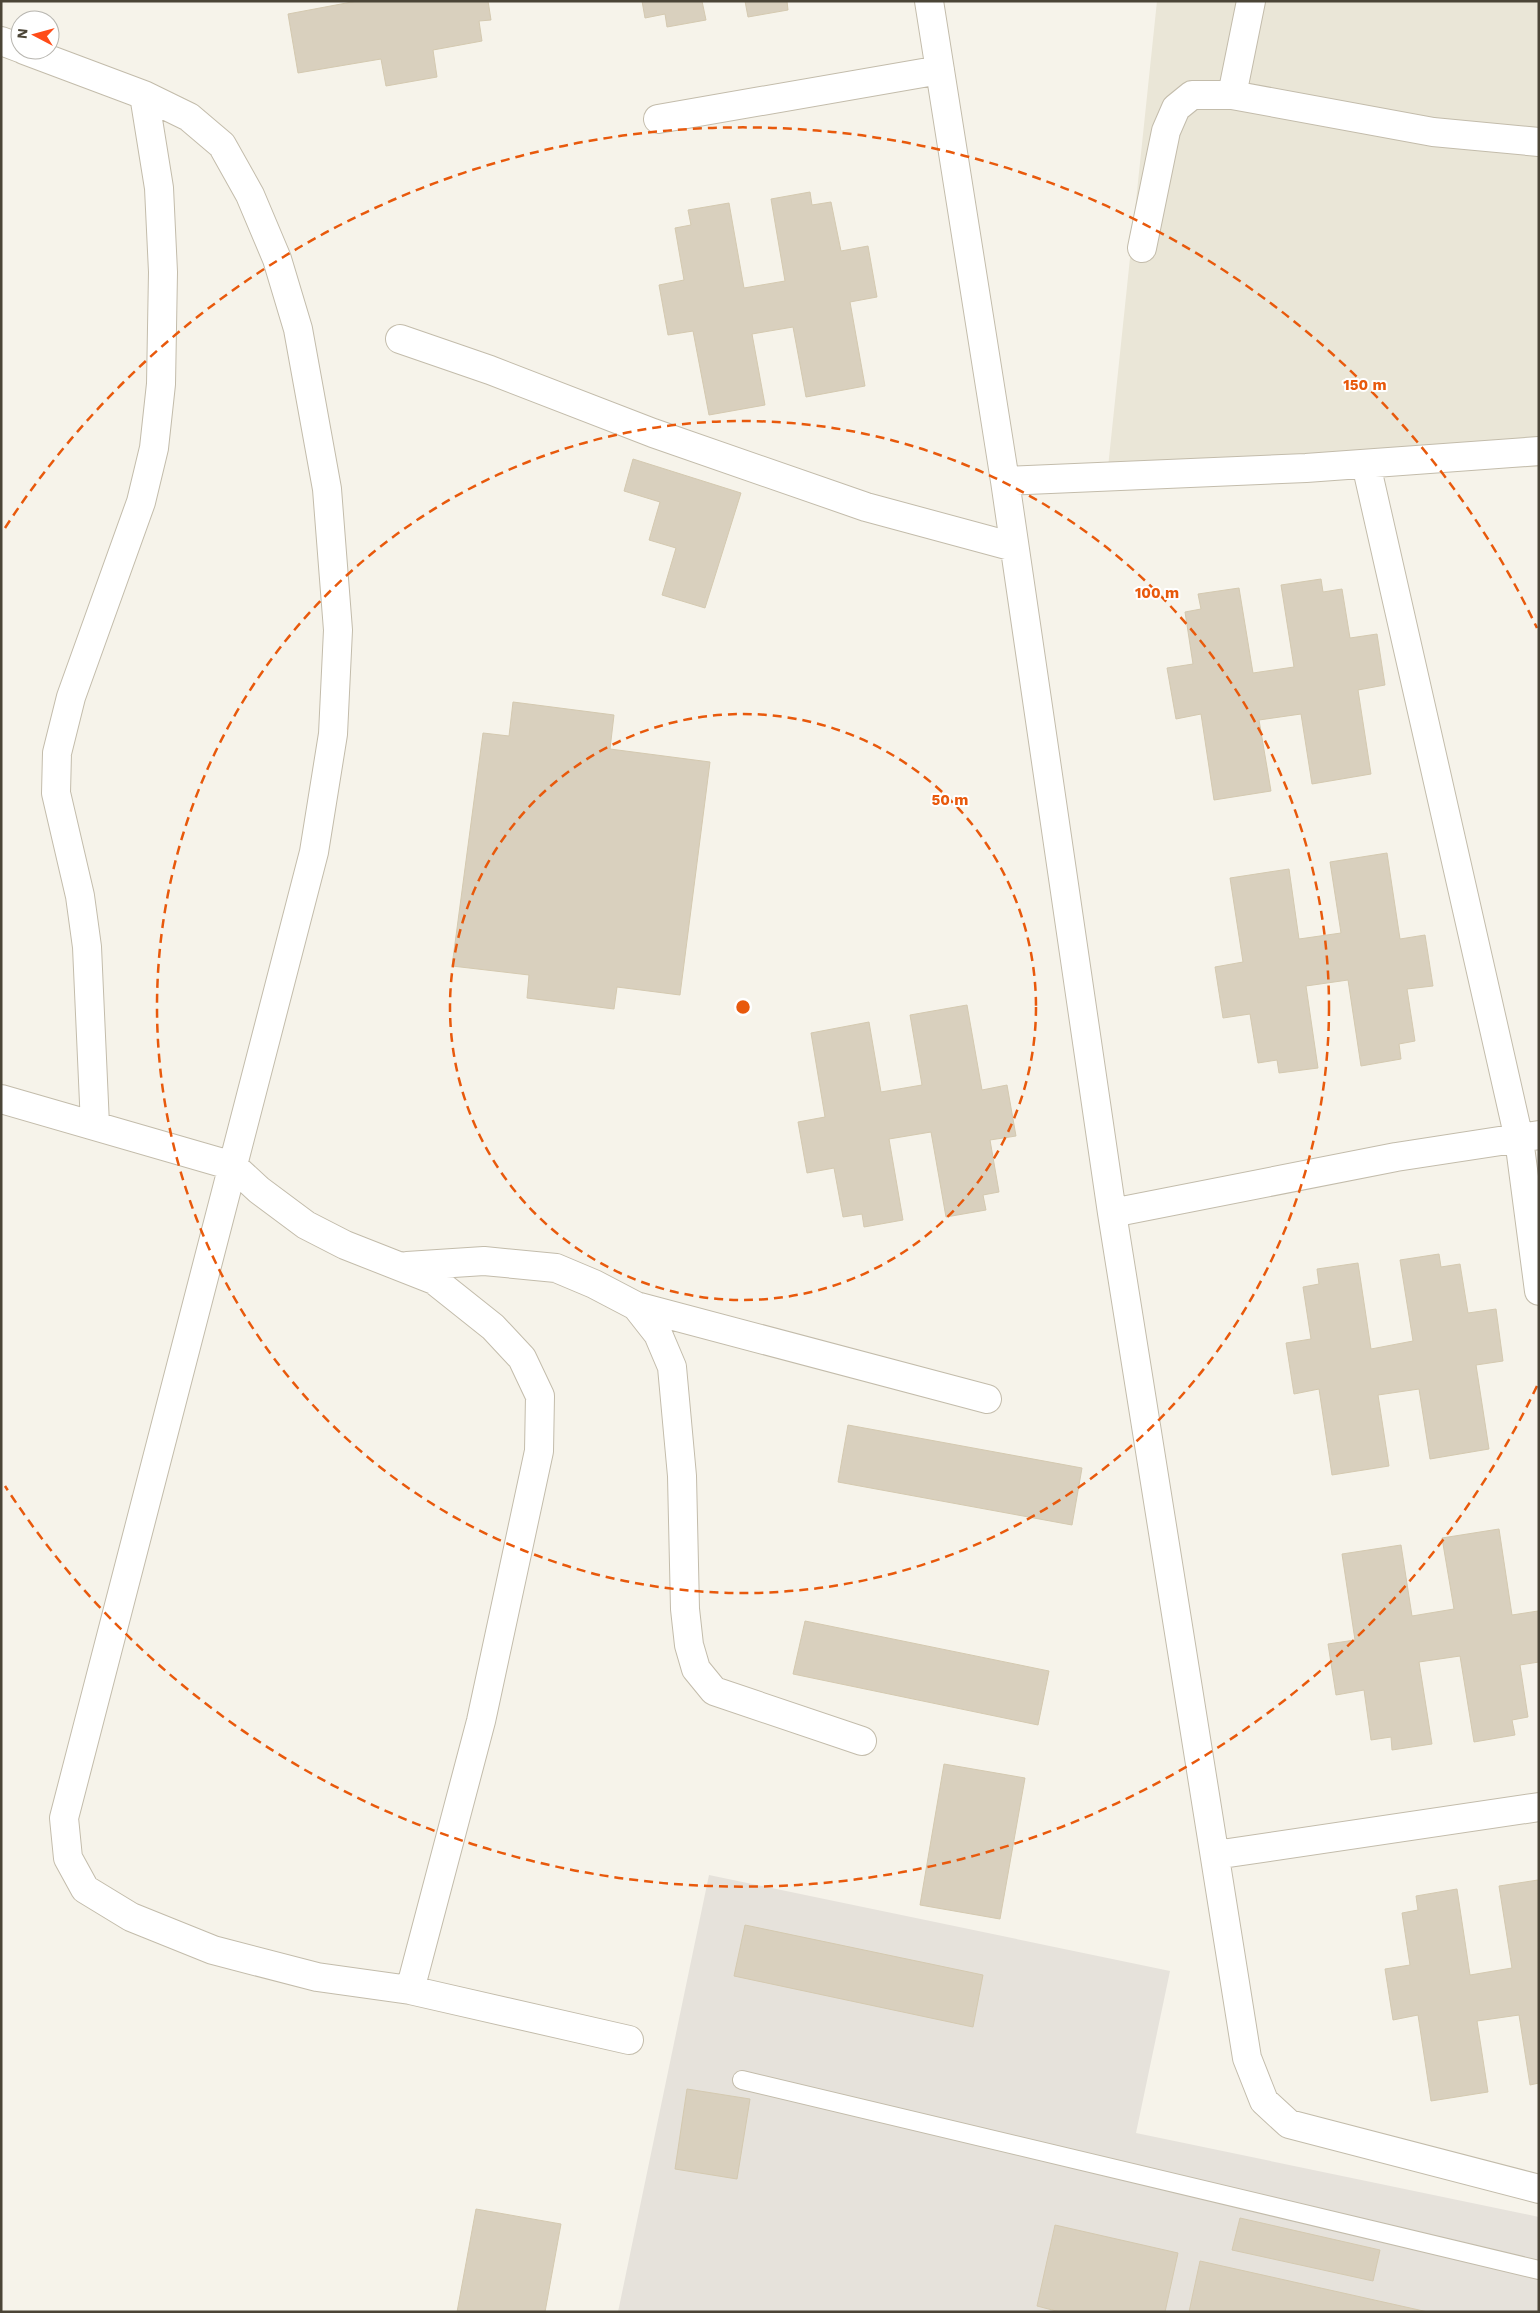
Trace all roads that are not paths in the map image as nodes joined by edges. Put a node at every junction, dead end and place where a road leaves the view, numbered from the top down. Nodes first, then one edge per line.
1 (929, 1) edge
2 (1251, 1) edge
3 (51, 60) edge
4 (940, 70) junction
5 (144, 95) junction
6 (1232, 96) junction
7 (658, 120) dead end
8 (1539, 142) edge
9 (1142, 248) dead end
10 (400, 339) dead end
11 (1539, 451) edge
12 (1366, 464) junction
13 (1005, 481) junction
14 (1014, 547) junction
15 (1, 1099) edge
16 (95, 1125) junction
17 (1529, 1137) edge
18 (233, 1166) junction
19 (1112, 1212) junction
20 (398, 1266) junction
21 (1539, 1291) edge
22 (636, 1306) junction
23 (987, 1399) dead end
24 (862, 1741) dead end
25 (1539, 1807) edge
26 (1214, 1855) junction
27 (410, 1990) junction
28 (629, 2040) dead end
29 (742, 2080) dead end
30 (1539, 2190) edge
31 (1539, 2270) edge

1 - 4 street
2 - 6 street
3 - 5 street
4 - 7 street
4 - 13 street
5 - 16 street
5 - 18 street
6 - 8 street
6 - 9 street
10 - 14 street
11 - 12 street
12 - 13 street
12 - 17 street
13 - 14 street
14 - 19 street
15 - 16 street
16 - 18 street
17 - 19 street
17 - 21 street
18 - 20 street
18 - 27 street
19 - 26 street
20 - 22 street
20 - 27 street
22 - 23 street
22 - 24 street
25 - 26 street
26 - 30 street
27 - 28 street
29 - 31 lane

